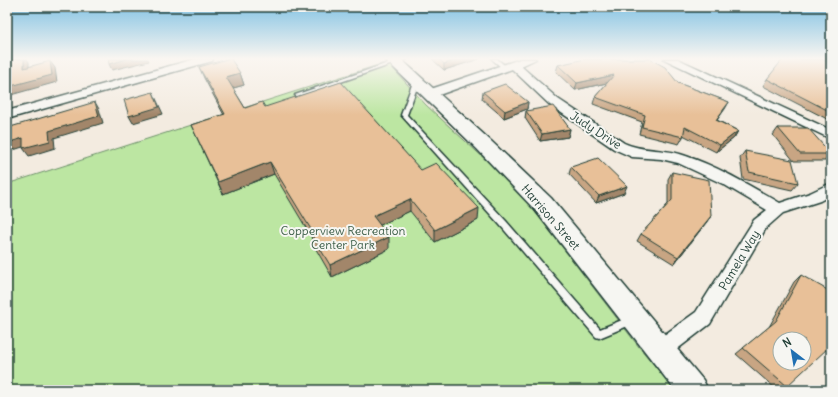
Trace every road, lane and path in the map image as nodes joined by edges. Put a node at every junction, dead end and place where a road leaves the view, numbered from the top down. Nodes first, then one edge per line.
1 (136, 78) edge
2 (348, 78) edge
3 (414, 78) edge
4 (466, 78) edge
5 (523, 78) edge
6 (708, 78) edge
7 (423, 88) junction
8 (298, 95) edge
9 (7, 115) edge
10 (831, 136) edge
11 (831, 188) edge
12 (778, 209) junction
13 (634, 319) junction
14 (660, 350) junction
15 (693, 390) edge

1 - 9 street
2 - 8 lane
3 - 7 street, Harrison Street
4 - 7 street
5 - 12 street, Judy Drive
6 - 10 street
7 - 13 street, Harrison Street
7 - 13 lane
11 - 12 street, Pamela Way
12 - 14 street, Pamela Way
13 - 14 street, Harrison Street
14 - 15 street, Harrison Street

